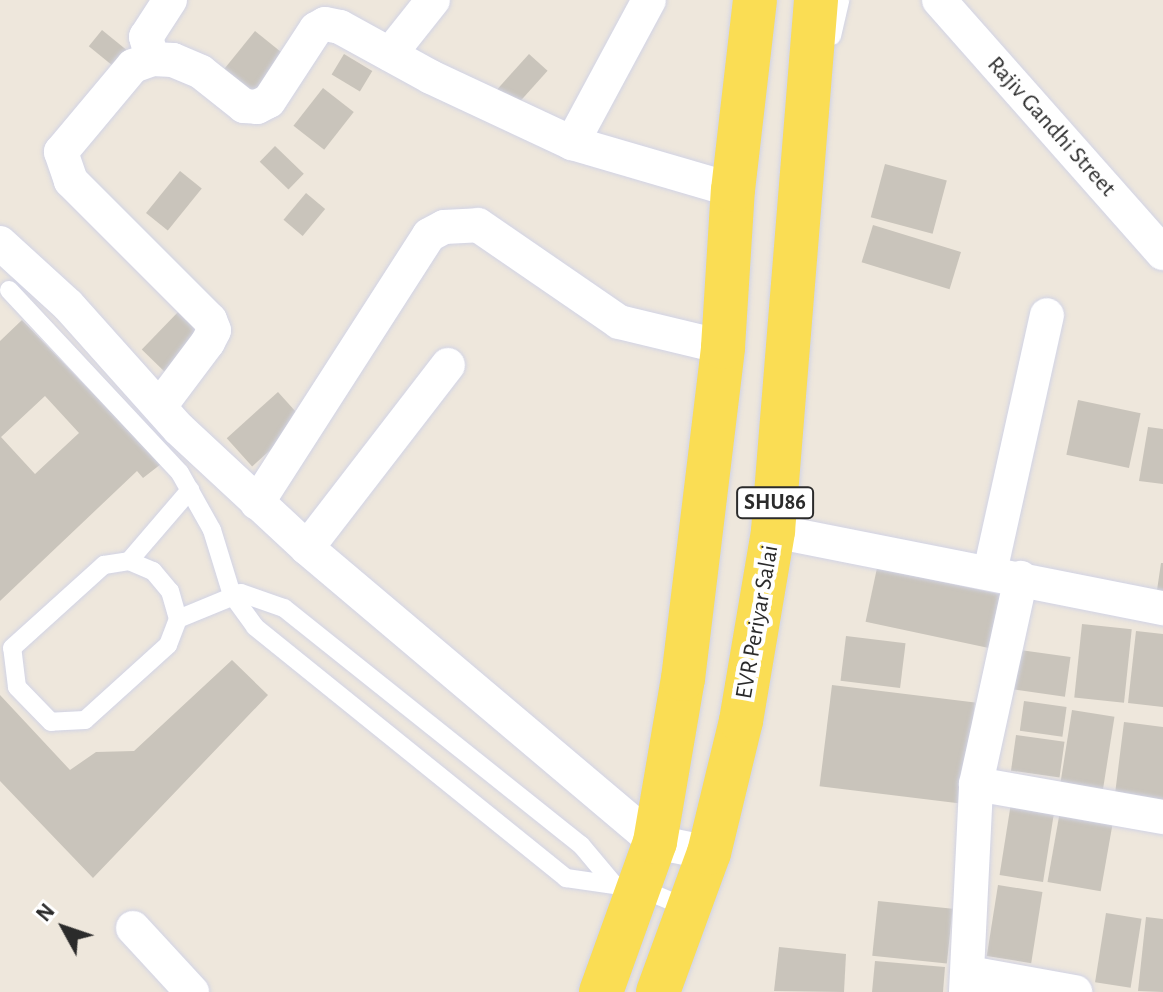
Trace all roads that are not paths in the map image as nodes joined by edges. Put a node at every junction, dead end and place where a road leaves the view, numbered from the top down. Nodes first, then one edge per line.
1 (170, 0) edge
2 (433, 0) edge
3 (649, 0) edge
4 (734, 0) edge
5 (755, 0) edge
6 (816, 0) edge
7 (840, 0) edge
8 (939, 0) edge
9 (333, 12) edge
10 (749, 49) junction
11 (390, 54) junction
12 (152, 59) junction
13 (811, 67) junction
14 (572, 143) junction
15 (733, 190) junction
16 (0, 243) edge
17 (1163, 253) edge
18 (13, 287) edge
19 (1047, 315) dead end
20 (723, 347) junction
21 (448, 365) dead end
22 (160, 406) junction
23 (190, 490) junction
24 (257, 503) junction
25 (773, 531) junction
26 (307, 548) junction
27 (129, 561) junction
28 (1006, 575) junction
29 (232, 595) junction
30 (1163, 608) edge
31 (178, 619) junction
32 (976, 784) junction
33 (1163, 817) edge
34 (655, 842) junction
35 (709, 853) junction
36 (627, 886) junction
37 (692, 910) junction
38 (133, 928) dead end
39 (967, 982) edge
40 (668, 988) edge
41 (192, 992) edge
42 (601, 992) edge
43 (1075, 992) edge

1 - 12 street
2 - 11 street
3 - 14 street
4 - 10 lane
5 - 10 main road, SHU86
6 - 13 main road, EVR Periyar Salai / SHU86
7 - 13 lane
8 - 17 street, Rajiv Gandhi Street
9 - 11 street
9 - 12 street
10 - 15 main road, SHU86
11 - 14 street
12 - 22 street
13 - 25 main road, EVR Periyar Salai / SHU86
14 - 15 street
15 - 20 main road, SHU86
16 - 18 street
18 - 22 street
18 - 23 lane
19 - 28 street
20 - 24 street
20 - 34 main road, SHU86
21 - 26 street
22 - 24 street
23 - 27 lane
23 - 29 lane
24 - 26 street
25 - 28 street
25 - 35 main road, EVR Periyar Salai / SHU86
26 - 34 street
27 - 31 lane
27 - 31 lane
28 - 30 street
28 - 32 street
29 - 31 lane
29 - 36 lane
29 - 36 lane
32 - 33 street
32 - 39 street
34 - 35 street
34 - 36 main road, SHU86
35 - 37 main road, EVR Periyar Salai / SHU86
36 - 37 lane
36 - 42 main road, SHU86
37 - 40 main road, EVR Periyar Salai / SHU86
38 - 41 street
39 - 43 street

